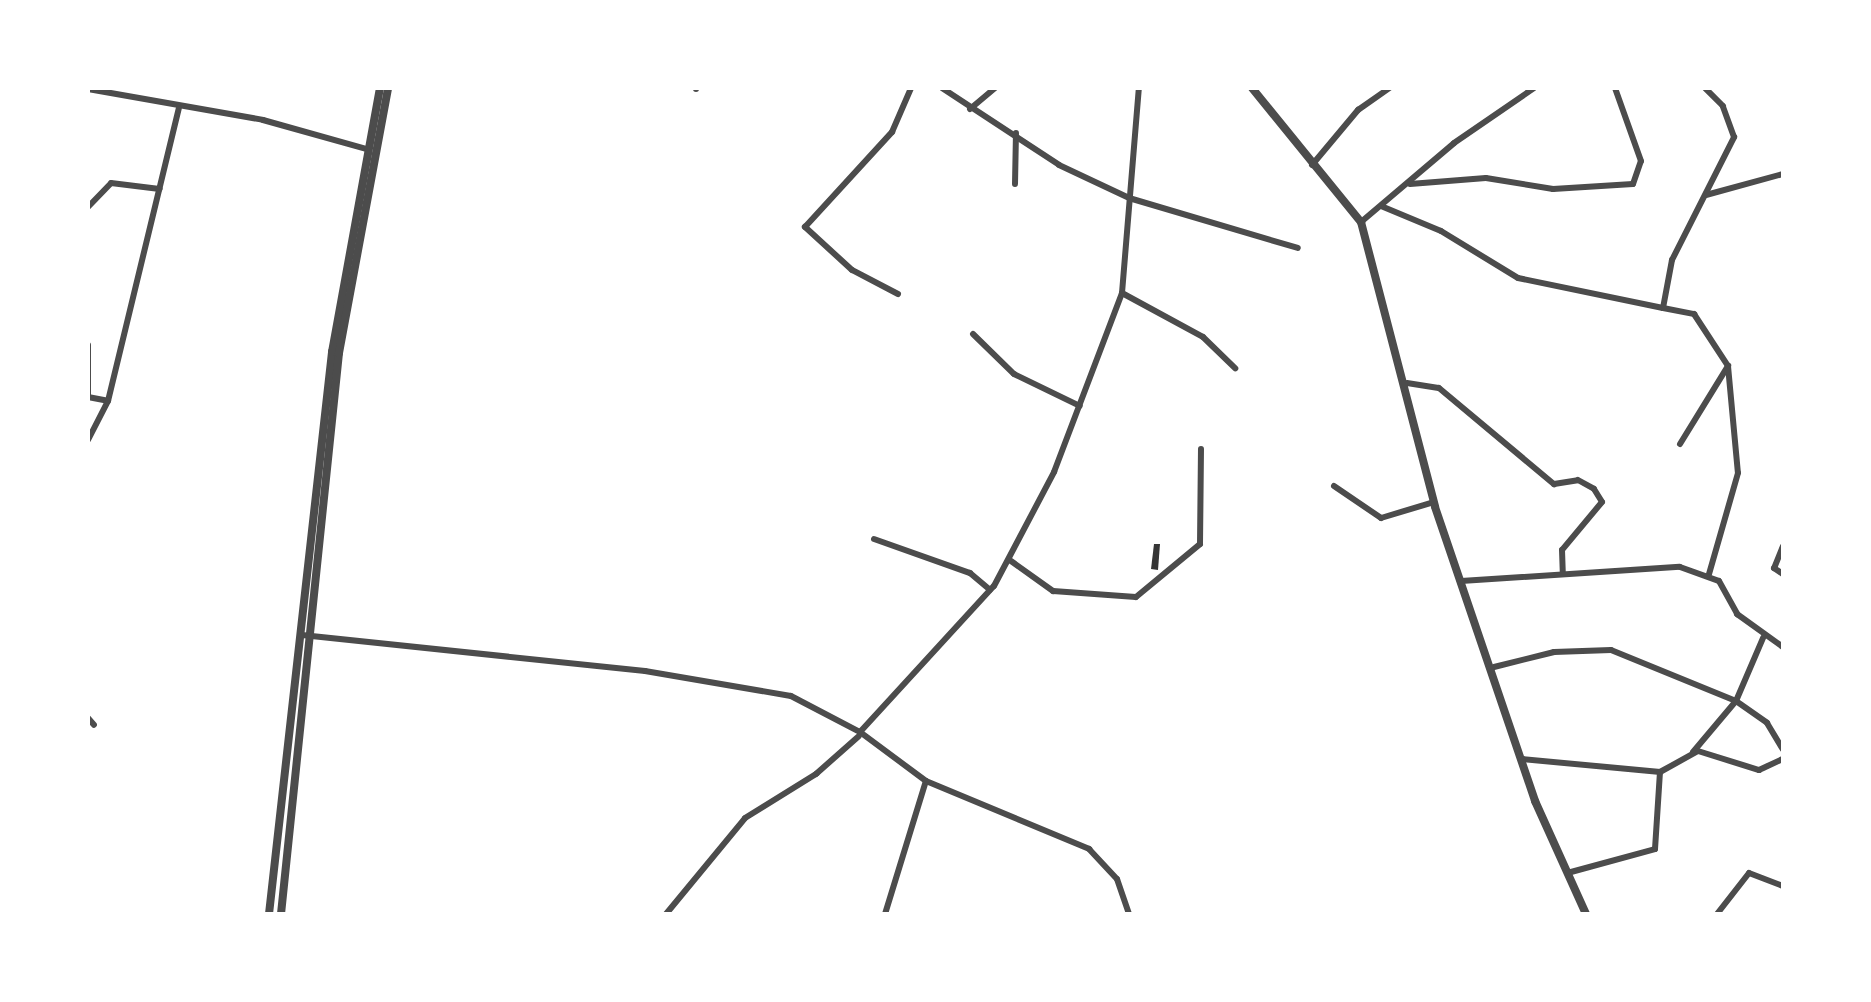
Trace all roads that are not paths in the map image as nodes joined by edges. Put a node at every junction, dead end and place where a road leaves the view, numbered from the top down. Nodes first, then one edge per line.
1 (380, 88) edge
2 (388, 88) edge
3 (911, 88) edge
4 (942, 88) edge
5 (995, 88) edge
6 (1139, 88) edge
7 (1252, 88) edge
8 (1389, 88) edge
9 (1534, 88) edge
10 (1615, 88) edge
11 (1705, 88) edge
12 (88, 89) edge
13 (179, 108) junction
14 (969, 109) junction
15 (1016, 133) junction
16 (366, 149) junction
17 (1312, 165) junction
18 (1783, 174) edge
19 (1015, 184) dead end
20 (1410, 184) junction
21 (160, 189) junction
22 (1705, 195) junction
23 (1129, 198) junction
24 (1381, 206) junction
25 (88, 207) edge
26 (1361, 222) junction
27 (1298, 248) dead end
28 (1122, 293) junction
29 (898, 294) dead end
30 (1663, 308) junction
31 (973, 334) dead end
32 (88, 345) edge
33 (1728, 366) junction
34 (1235, 368) dead end
35 (1407, 383) junction
36 (88, 396) edge
37 (108, 401) junction
38 (1080, 406) junction
39 (88, 440) edge
40 (1680, 444) dead end
41 (1201, 449) dead end
42 (1334, 486) dead end
43 (1434, 502) junction
44 (874, 539) dead end
45 (1783, 546) edge
46 (1011, 561) junction
47 (1563, 574) junction
48 (1709, 574) junction
49 (1783, 574) edge
50 (1461, 581) junction
51 (990, 590) junction
52 (302, 635) junction
53 (314, 637) junction
54 (1763, 638) junction
55 (1783, 647) edge
56 (1494, 667) junction
57 (1736, 701) junction
58 (88, 718) edge
59 (94, 725) dead end
60 (860, 734) junction
61 (1783, 750) edge
62 (1522, 759) junction
63 (1783, 759) edge
64 (1685, 761) junction
65 (1660, 772) junction
66 (926, 781) junction
67 (1571, 872) junction
68 (1783, 886) edge
69 (269, 914) edge
70 (281, 914) edge
71 (666, 914) edge
72 (885, 914) edge
73 (1129, 914) edge
74 (1586, 914) edge
75 (1717, 914) edge

1 - 16 street
2 - 53 street
3 - 29 street
4 - 14 street
5 - 14 street
6 - 23 street
7 - 17 street
8 - 17 street
9 - 20 street
10 - 20 street
11 - 22 street
12 - 13 street
13 - 16 street
13 - 21 street
14 - 15 street
15 - 19 street
15 - 23 street
16 - 52 street
17 - 26 street
18 - 22 street
20 - 24 street
21 - 25 street
21 - 37 street
22 - 30 street
23 - 27 street
23 - 28 street
24 - 26 street
24 - 30 street
26 - 35 street
28 - 34 street
28 - 38 street
30 - 33 street
31 - 38 street
32 - 36 street
33 - 40 street
33 - 48 street
35 - 43 street
35 - 47 street
36 - 37 street
37 - 39 street
38 - 46 street
41 - 46 street
42 - 43 street
43 - 50 street
44 - 51 street
45 - 49 street
46 - 51 street
47 - 48 street
47 - 50 street
48 - 54 street
50 - 56 street
51 - 60 street
52 - 53 street
52 - 69 street
53 - 60 street
53 - 70 street
54 - 55 street
54 - 57 street
56 - 57 street
56 - 62 street
57 - 61 street
57 - 64 street
58 - 59 street
60 - 66 street
60 - 71 street
62 - 65 street
62 - 67 street
63 - 64 street
64 - 65 street
65 - 67 street
66 - 72 street
66 - 73 street
67 - 74 street
68 - 75 street

